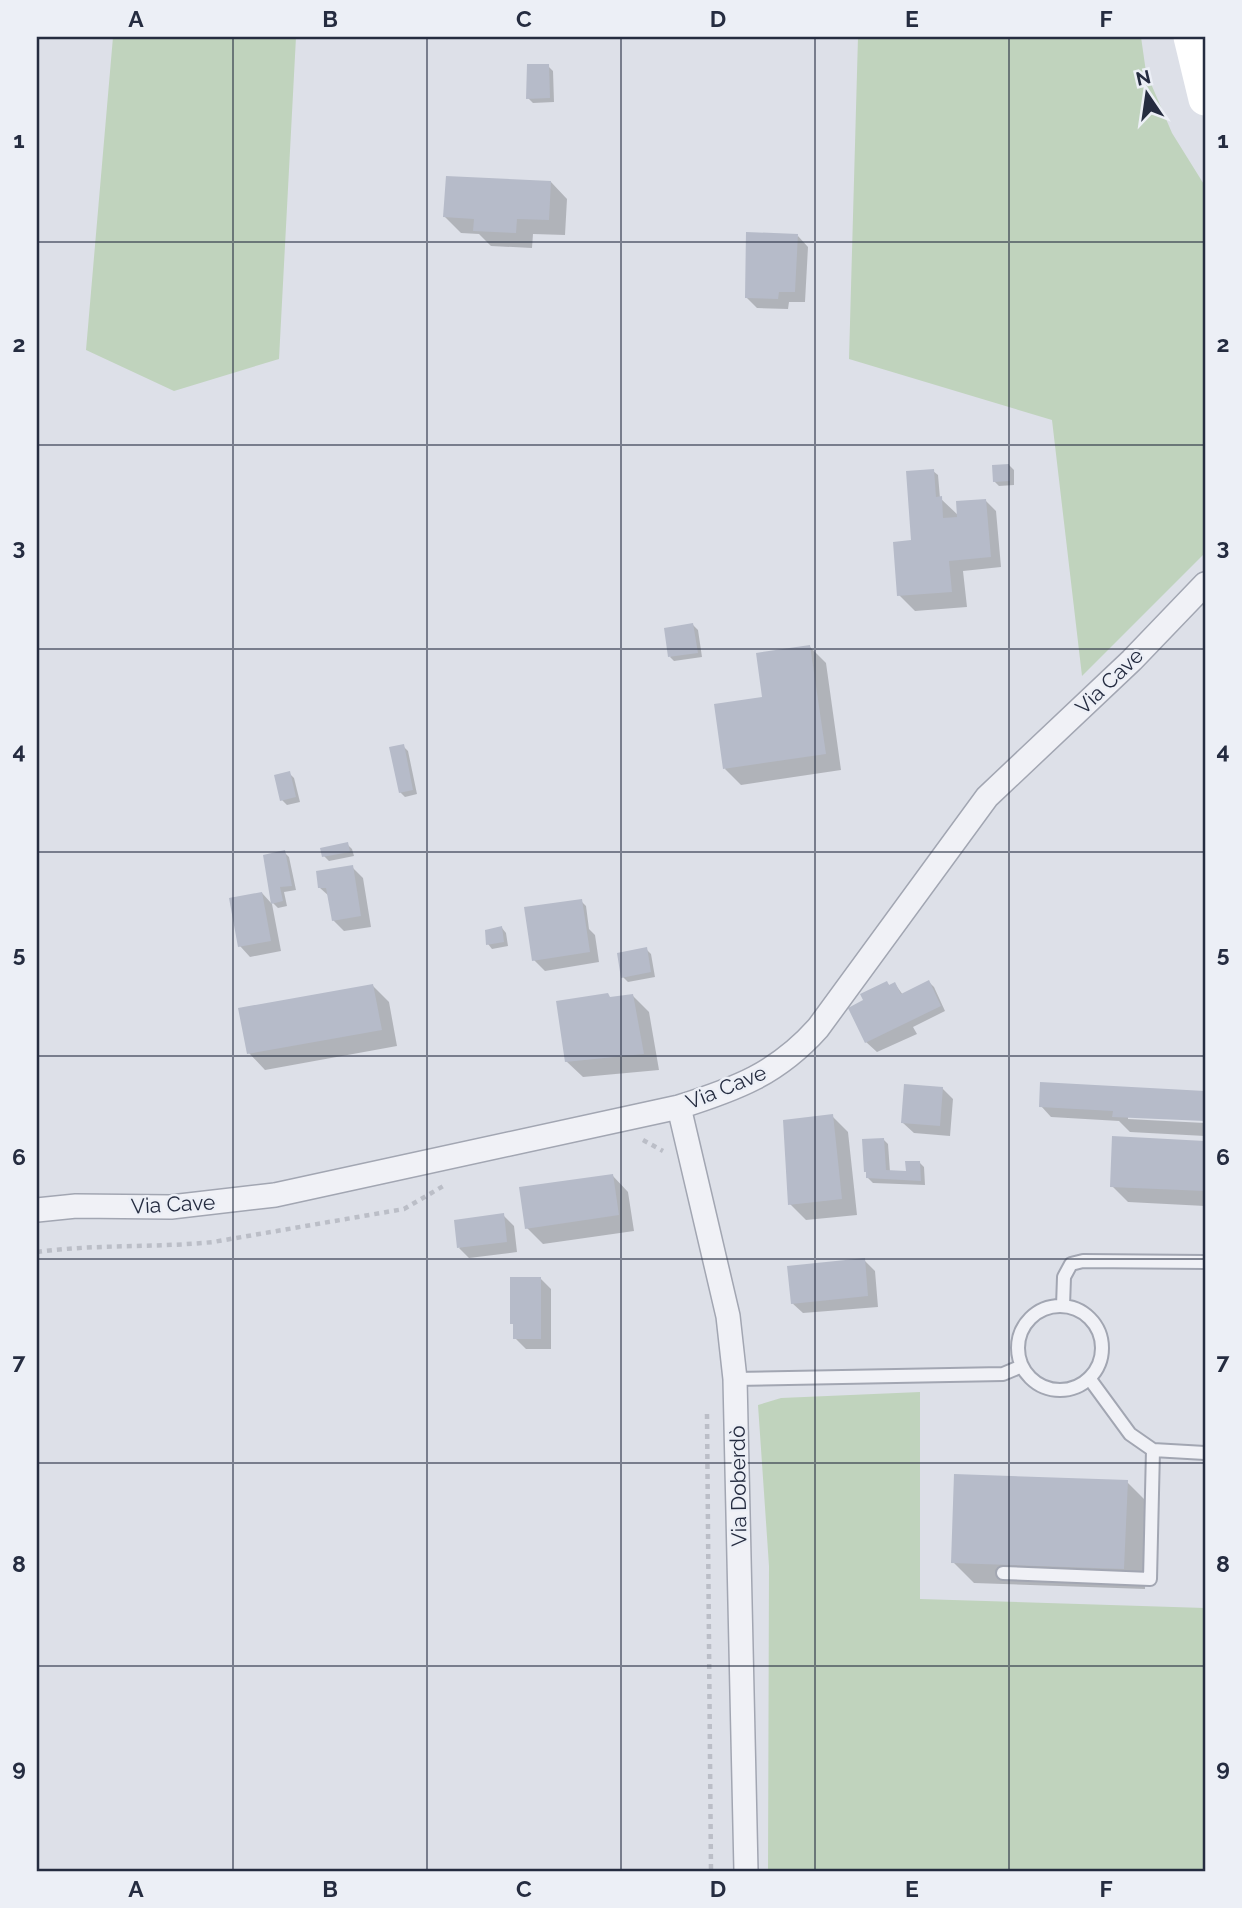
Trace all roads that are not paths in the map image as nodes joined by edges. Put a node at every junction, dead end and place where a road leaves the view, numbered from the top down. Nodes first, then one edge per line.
1 (1190, 37) edge
2 (1205, 99) edge
3 (1205, 584) edge
4 (679, 1107) junction
5 (37, 1210) edge
6 (1205, 1262) edge
7 (1063, 1306) junction
8 (1021, 1366) junction
9 (1089, 1378) junction
10 (735, 1379) junction
11 (1153, 1450) junction
12 (1205, 1453) edge
13 (1003, 1573) dead end
14 (746, 1871) edge

1 - 2 main road
3 - 4 street, Via Cave
4 - 5 street, Via Cave
4 - 10 street, Via Doberdò
6 - 7 lane
7 - 8 lane
7 - 9 lane
8 - 9 lane
8 - 10 lane
9 - 11 lane
10 - 14 street, Via Doberdò
11 - 12 lane
11 - 13 lane

